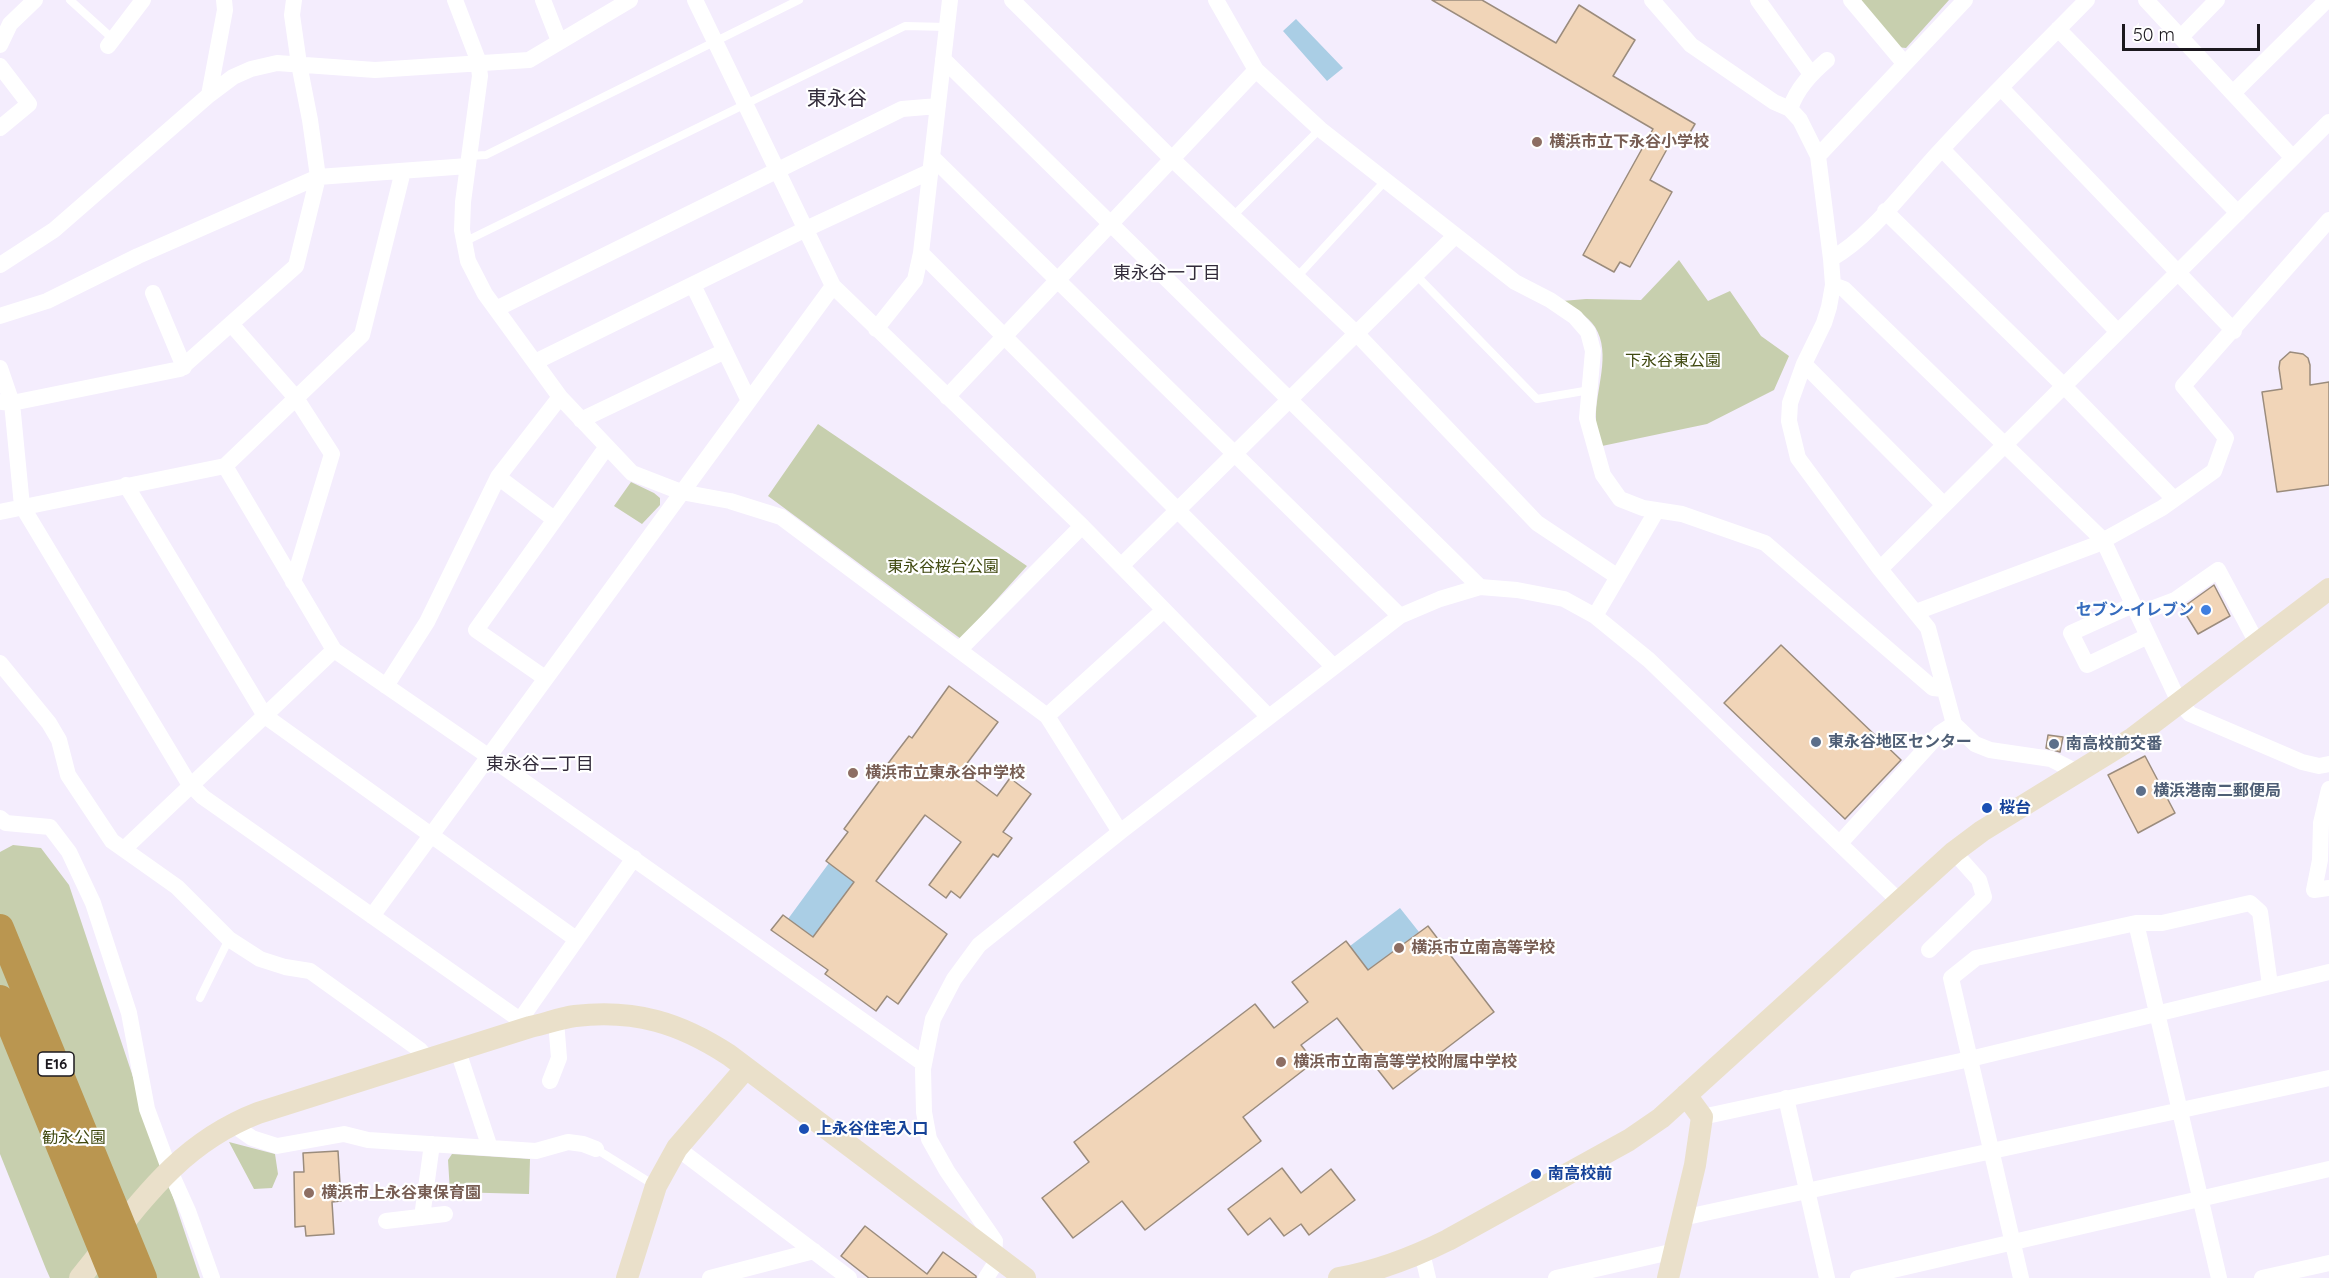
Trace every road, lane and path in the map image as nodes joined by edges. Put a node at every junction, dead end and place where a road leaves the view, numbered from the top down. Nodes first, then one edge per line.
1 (35, 0) edge
2 (70, 0) edge
3 (142, 0) edge
4 (224, 0) edge
5 (294, 0) edge
6 (455, 0) edge
7 (543, 0) edge
8 (630, 0) edge
9 (694, 0) edge
10 (799, 0) edge
11 (950, 0) edge
12 (1012, 0) edge
13 (1652, 0) edge
14 (1758, 0) edge
15 (1851, 0) edge
16 (1965, 0) edge
17 (2087, 0) edge
18 (2146, 0) edge
19 (2217, 0) edge
20 (2327, 0) edge
21 (1220, 2) edge
22 (947, 27) junction
23 (2058, 29) junction
24 (2181, 37) junction
25 (714, 40) junction
26 (559, 41) junction
27 (110, 42) joint
28 (0, 45) edge
29 (943, 59) junction
30 (1827, 60) dead end
31 (298, 63) junction
32 (1904, 63) junction
33 (478, 64) junction
34 (0, 66) edge
35 (1256, 70) junction
36 (1811, 74) junction
37 (2001, 88) junction
38 (2233, 93) junction
39 (209, 95) junction
40 (745, 105) junction
41 (938, 106) junction
42 (1790, 109) junction
43 (2329, 122) edge
44 (0, 128) edge
45 (1320, 129) junction
46 (1942, 149) junction
47 (1818, 156) junction
48 (2293, 158) junction
49 (1172, 159) junction
50 (469, 161) junction
51 (931, 164) junction
52 (776, 169) junction
53 (403, 171) junction
54 (318, 177) junction
55 (1386, 180) junction
56 (1886, 212) junction
57 (2238, 213) junction
58 (1233, 216) junction
59 (2329, 220) edge
60 (1111, 224) junction
61 (806, 229) junction
62 (1455, 236) junction
63 (464, 242) junction
64 (921, 253) junction
65 (1831, 259) junction
66 (0, 265) edge
67 (2178, 273) junction
68 (1416, 275) junction
69 (1298, 277) junction
70 (1058, 280) junction
71 (693, 285) junction
72 (1833, 285) junction
73 (833, 286) junction
74 (153, 293) dead end
75 (496, 309) junction
76 (0, 316) edge
77 (232, 325) junction
78 (876, 329) junction
79 (2234, 331) junction
80 (2118, 332) junction
81 (1356, 333) junction
82 (1005, 336) junction
83 (725, 351) junction
84 (535, 362) junction
85 (1804, 364) junction
86 (184, 367) junction
87 (0, 368) edge
88 (2064, 386) junction
89 (1591, 390) junction
90 (947, 397) junction
91 (296, 398) junction
92 (560, 398) junction
93 (1290, 399) junction
94 (749, 400) junction
95 (6, 402) edge
96 (581, 420) junction
97 (2005, 444) junction
98 (606, 448) junction
99 (1235, 454) junction
100 (225, 466) junction
101 (498, 477) junction
102 (126, 485) junction
103 (681, 492) junction
104 (2174, 499) junction
105 (1943, 504) junction
106 (22, 506) junction
107 (1178, 510) junction
108 (1657, 510) junction
109 (0, 512) edge
110 (554, 519) junction
111 (1082, 526) junction
112 (2103, 540) junction
113 (1121, 566) junction
114 (1880, 569) junction
115 (1618, 577) junction
116 (293, 582) junction
117 (1480, 587) junction
118 (2329, 589) edge
119 (1164, 610) junction
120 (2136, 610) junction
121 (1916, 612) junction
122 (1400, 615) junction
123 (1595, 616) junction
124 (2148, 636) junction
125 (2257, 644) junction
126 (960, 649) junction
127 (334, 650) junction
128 (0, 663) edge
129 (1333, 666) junction
130 (546, 678) junction
131 (386, 686) junction
132 (1943, 689) junction
133 (2179, 702) junction
134 (265, 716) junction
135 (1047, 716) junction
136 (1269, 717) junction
137 (1954, 724) junction
138 (488, 756) junction
139 (2329, 764) edge
140 (2077, 772) junction
141 (192, 786) junction
142 (2329, 789) edge
143 (0, 818) edge
144 (1120, 831) junction
145 (431, 835) junction
146 (1840, 843) junction
147 (124, 849) junction
148 (1954, 852) junction
149 (634, 858) junction
150 (2329, 888) edge
151 (1899, 901) junction
152 (372, 916) junction
153 (2136, 923) junction
154 (0, 928) edge
155 (229, 939) junction
156 (576, 939) junction
157 (1929, 950) dead end
158 (2329, 972) edge
159 (2270, 985) junction
160 (200, 998) dead end
161 (0, 999) edge
162 (2156, 1013) junction
163 (556, 1021) junction
164 (525, 1023) junction
165 (458, 1051) junction
166 (1970, 1059) junction
167 (429, 1060) junction
168 (924, 1064) junction
169 (746, 1068) junction
170 (2329, 1078) edge
171 (550, 1081) dead end
172 (1686, 1095) junction
173 (1786, 1098) junction
174 (2180, 1110) junction
175 (1702, 1117) junction
176 (232, 1124) junction
177 (432, 1143) junction
178 (490, 1148) junction
179 (677, 1148) junction
180 (596, 1149) joint
181 (1992, 1151) junction
182 (2329, 1169) edge
183 (170, 1171) junction
184 (656, 1186) junction
185 (1807, 1191) junction
186 (2200, 1199) junction
187 (445, 1214) dead end
188 (423, 1217) junction
189 (1682, 1218) junction
190 (387, 1221) dead end
191 (2013, 1242) junction
192 (814, 1251) junction
193 (1675, 1251) junction
194 (1422, 1253) junction
195 (996, 1257) junction
196 (2329, 1263) edge
197 (112, 1274) edge
198 (80, 1278) edge
199 (143, 1278) edge
200 (212, 1278) edge
201 (627, 1278) edge
202 (710, 1278) edge
203 (849, 1278) edge
204 (986, 1278) edge
205 (1025, 1278) edge
206 (1339, 1278) edge
207 (1428, 1278) edge
208 (1556, 1278) edge
209 (1668, 1278) edge
210 (1827, 1278) edge
211 (1858, 1278) edge
212 (2021, 1278) edge
213 (2219, 1278) edge
214 (2262, 1278) edge

1 - 28 street
2 - 27 lane
3 - 27 street
4 - 39 street
5 - 31 street
6 - 33 street
7 - 26 street
8 - 26 street
9 - 25 street
10 - 25 lane
11 - 22 street
12 - 49 street
13 - 42 street
14 - 36 street
15 - 32 street
16 - 32 street
17 - 23 street
18 - 24 street
19 - 24 street
20 - 38 street
21 - 35 street
22 - 29 street
22 - 40 lane
23 - 37 street
23 - 57 street
24 - 38 street
25 - 40 street
25 - 50 lane
26 - 33 street
29 - 41 street
29 - 60 street
30 - 36 street
31 - 33 street
31 - 39 street
31 - 54 street
32 - 47 street
33 - 50 street
34 - 44 street
35 - 45 street
35 - 49 street
36 - 42 street
37 - 46 street
37 - 67 street
38 - 48 street
39 - 66 street
40 - 52 street
40 - 63 lane
41 - 51 street
41 - 52 street
42 - 47 street
43 - 48 street
45 - 55 street
45 - 58 lane
46 - 56 street
46 - 80 street
47 - 65 street
48 - 57 street
49 - 58 street
49 - 60 street
50 - 53 street
50 - 63 street
51 - 61 street
51 - 64 street
51 - 70 street
52 - 61 street
52 - 75 street
53 - 54 street
53 - 91 street
54 - 76 street
54 - 77 street
55 - 62 street
55 - 69 lane
56 - 65 street
56 - 88 street
57 - 67 street
58 - 69 street
59 - 79 street
60 - 70 street
60 - 93 street
61 - 71 street
61 - 73 street
62 - 68 street
62 - 89 street
63 - 75 street
64 - 78 street
64 - 82 street
65 - 72 street
67 - 79 street
67 - 80 street
68 - 81 street
68 - 89 lane
69 - 81 street
70 - 82 street
70 - 99 street
71 - 83 street
71 - 84 street
72 - 85 street
72 - 97 street
73 - 78 street
73 - 94 street
74 - 86 street
75 - 84 street
77 - 86 street
77 - 91 street
78 - 90 street
79 - 104 street
80 - 88 street
81 - 93 street
81 - 115 street
82 - 90 street
82 - 107 street
83 - 94 street
83 - 96 street
84 - 92 street
85 - 105 street
85 - 114 street
86 - 95 street
87 - 95 street
88 - 97 street
88 - 104 street
89 - 108 street
90 - 111 street
91 - 100 street
91 - 116 street
92 - 96 street
92 - 101 street
93 - 99 street
93 - 117 street
94 - 103 street
95 - 106 street
96 - 98 street
97 - 105 street
97 - 112 street
98 - 103 street
98 - 110 street
99 - 107 street
99 - 122 street
100 - 102 street
100 - 116 street
101 - 110 street
101 - 131 street
102 - 106 street
102 - 134 street
103 - 126 street
103 - 130 street
104 - 112 street
105 - 114 street
106 - 109 street
106 - 141 street
107 - 113 street
107 - 129 street
108 - 115 street
108 - 132 street
110 - 130 street
111 - 113 street
111 - 126 street
112 - 120 street
112 - 121 street
113 - 119 street
114 - 121 street
115 - 123 street
116 - 127 street
117 - 122 street
117 - 123 street
118 - 125 street
119 - 135 street
119 - 136 street
120 - 124 street
120 - 124 street
120 - 125 street
121 - 132 street
122 - 129 street
123 - 146 street
124 - 133 street
125 - 133 street
126 - 135 street
127 - 131 street
127 - 134 street
128 - 147 street
129 - 136 street
130 - 138 street
131 - 138 street
132 - 137 street
133 - 139 street
133 - 140 street
134 - 141 street
134 - 145 street
135 - 144 street
136 - 144 street
137 - 140 street
137 - 146 street
138 - 145 street
138 - 149 street
140 - 148 street
141 - 147 street
141 - 152 street
142 - 150 street
143 - 183 street
144 - 168 street
145 - 152 street
145 - 156 street
146 - 151 street
147 - 155 street
148 - 151 street
148 - 157 street
149 - 156 street
149 - 168 street
151 - 172 street
152 - 164 street
153 - 159 street
153 - 162 street
153 - 166 street
154 - 199 highway, E16
155 - 160 lane
155 - 167 street
156 - 164 street
158 - 159 street
159 - 162 street
161 - 197 highway, E16
162 - 166 street
162 - 174 street
163 - 164 street
163 - 169 street
163 - 171 street
164 - 165 street
165 - 167 street
165 - 178 street
166 - 173 street
166 - 181 street
167 - 176 street
168 - 195 street
169 - 179 street
169 - 195 street
170 - 174 street
172 - 175 street
172 - 194 street
173 - 175 street
173 - 185 street
174 - 181 street
174 - 186 street
175 - 189 street
176 - 177 street
176 - 183 street
177 - 178 street
177 - 188 street
178 - 180 street
179 - 184 street
179 - 192 street
180 - 184 lane
181 - 185 street
181 - 191 street
182 - 186 street
183 - 198 street
183 - 200 street
184 - 201 street
185 - 189 street
185 - 210 street
186 - 191 street
186 - 213 street
187 - 188 street
188 - 190 street
189 - 193 street
191 - 211 street
191 - 212 street
192 - 202 street
192 - 203 street
193 - 208 street
193 - 209 street
194 - 206 street
194 - 207 street
195 - 204 street
195 - 205 street
196 - 214 street

